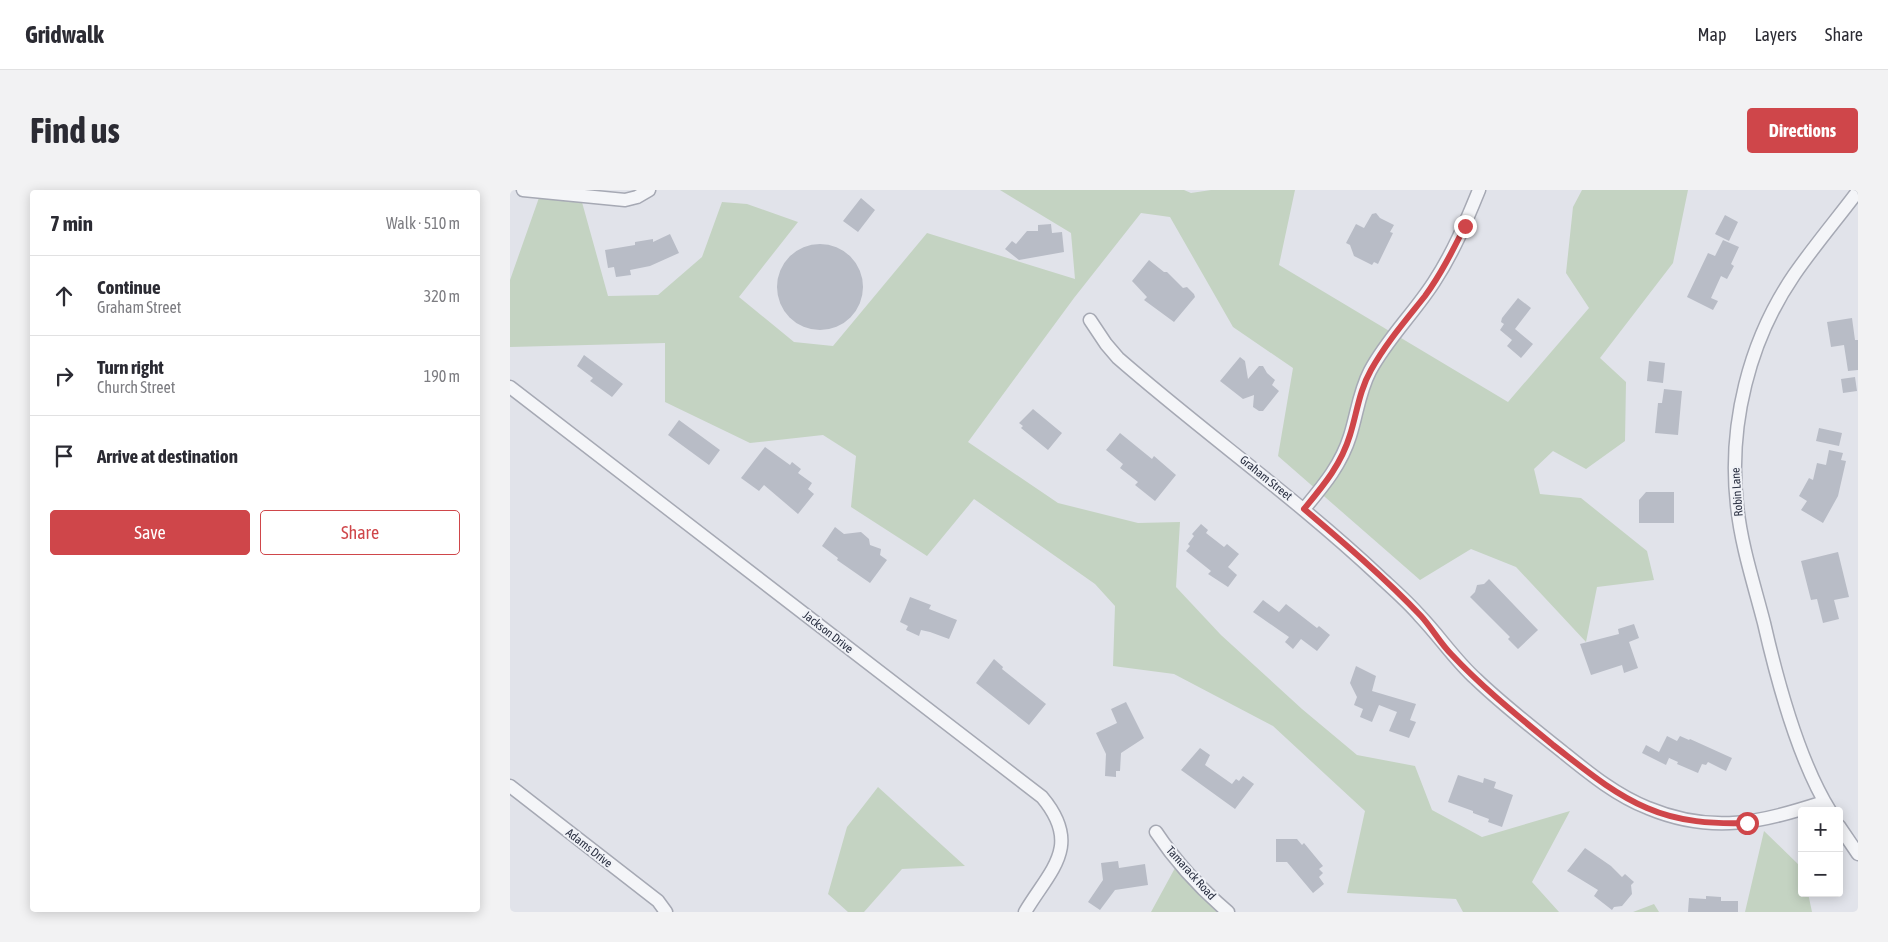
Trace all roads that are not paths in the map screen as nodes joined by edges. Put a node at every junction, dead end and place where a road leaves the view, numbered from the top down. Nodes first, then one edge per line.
1 (523, 190) edge
2 (649, 190) edge
3 (1479, 190) edge
4 (1858, 191) edge
5 (1090, 320) dead end
6 (510, 387) edge
7 (1304, 509) junction
8 (510, 786) edge
9 (1827, 806) edge
10 (1156, 832) dead end
11 (1843, 832) edge
12 (1858, 854) edge
13 (666, 912) edge
14 (1025, 912) edge
15 (1228, 912) edge

1 - 2 street
3 - 7 street
4 - 9 street, Robin Lane
5 - 7 street, Graham Street
6 - 14 street, Jackson Drive
7 - 9 street, Graham Street
8 - 13 street, Adams Drive
10 - 15 street, Tamarack Road
11 - 12 street

